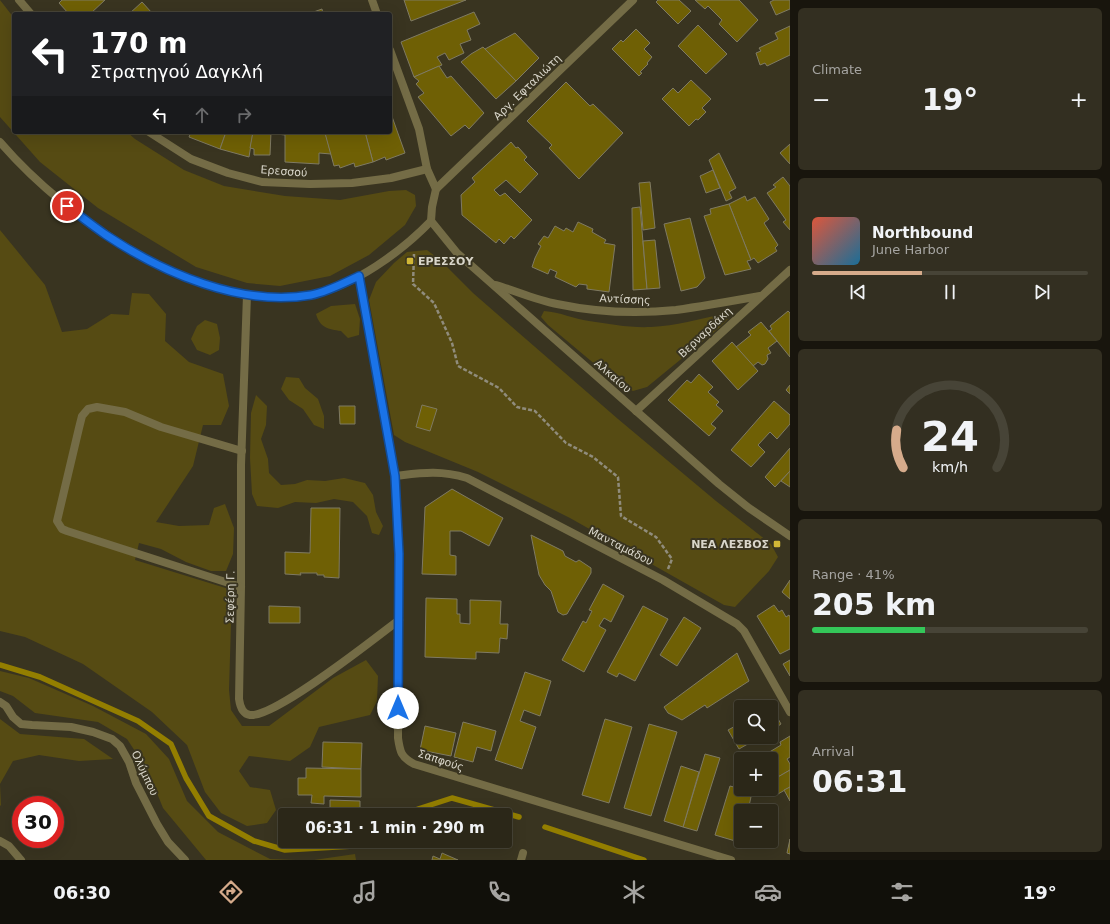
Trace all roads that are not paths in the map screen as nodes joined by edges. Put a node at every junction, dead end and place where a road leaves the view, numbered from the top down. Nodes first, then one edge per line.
1 (19, 0) edge
2 (372, 0) edge
3 (633, 0) edge
4 (29, 12) edge
5 (376, 12) edge
6 (392, 55) edge
7 (152, 134) edge
8 (0, 142) edge
9 (427, 169) junction
10 (436, 189) junction
11 (431, 222) junction
12 (790, 270) edge
13 (359, 276) junction
14 (491, 283) junction
15 (247, 295) junction
16 (760, 296) junction
17 (636, 411) junction
18 (242, 451) junction
19 (395, 476) junction
20 (790, 536) edge
21 (241, 587) junction
22 (399, 620) junction
23 (0, 702) edge
24 (790, 712) edge
25 (0, 840) edge
26 (726, 859) edge
27 (21, 860) edge
28 (185, 860) edge

1 - 4 street
2 - 5 street
3 - 10 street, Αργ. Εφταλιώτη
6 - 9 street
7 - 9 street, Ερεσσού
8 - 15 street
9 - 10 street
10 - 11 street
11 - 13 street
11 - 14 street, Αλκαίου
12 - 16 street, Βερναρδάκη
13 - 15 street
13 - 19 street, Σαπφούς
14 - 16 street, Αντίσσης
14 - 17 street, Αλκαίου
15 - 18 street, Σεφέρη Γ.
16 - 17 street, Βερναρδάκη
17 - 20 street, Αλκαίου
18 - 21 street, Σεφέρη Γ.
18 - 21 street
19 - 22 street, Σαπφούς
19 - 24 street, Μανταμάδου
21 - 22 street, Σεφέρη Γ.
22 - 26 street, Σαπφούς
23 - 28 street, Ολύμπου
25 - 27 street

